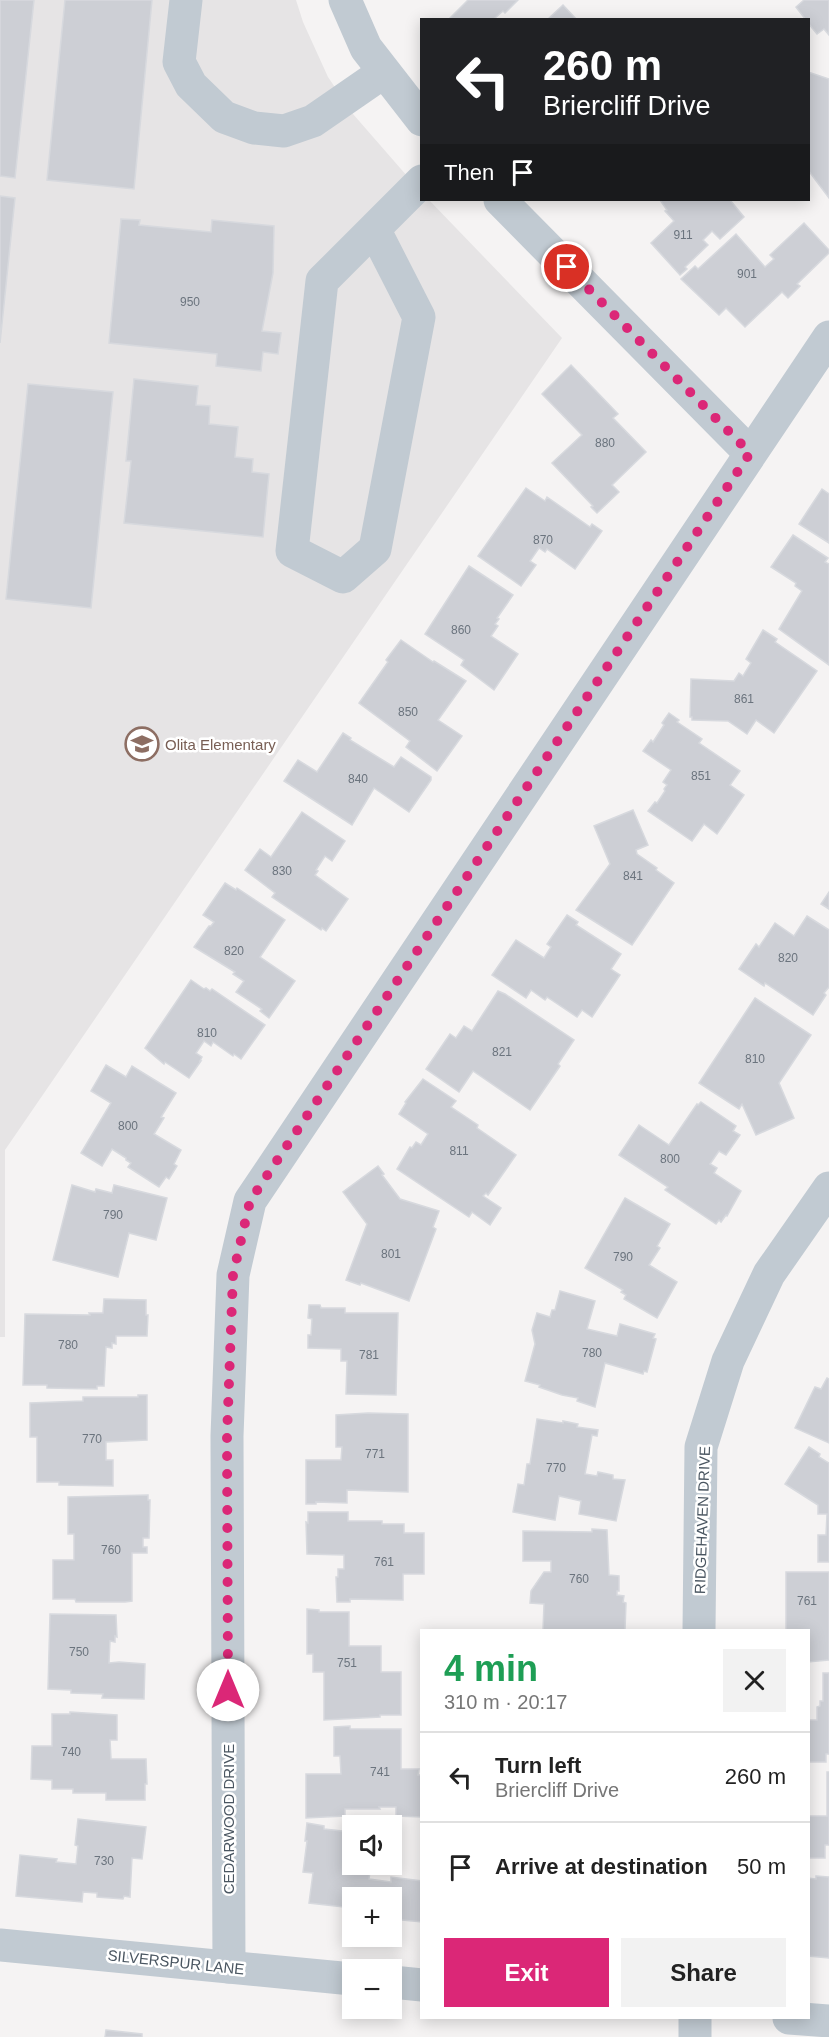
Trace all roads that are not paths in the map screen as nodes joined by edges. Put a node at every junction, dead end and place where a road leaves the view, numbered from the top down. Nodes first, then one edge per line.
1 (186, 0) edge
2 (345, 0) edge
3 (384, 72) junction
4 (420, 117) edge
5 (420, 183) edge
6 (501, 201) edge
7 (374, 229) junction
8 (829, 337) edge
9 (750, 453) junction
10 (829, 1188) edge
11 (699, 1629) edge
12 (0, 1945) edge
13 (229, 1967) junction
14 (342, 1977) edge
15 (402, 1983) edge
16 (420, 1985) edge
17 (695, 2019) edge
18 (802, 2019) edge
19 (829, 2021) edge
20 (695, 2037) edge

1 - 3 street
2 - 3 street
3 - 4 street
5 - 7 street
6 - 9 street
7 - 7 street
8 - 9 street, CEDARWOOD DRIVE
9 - 13 street, CEDARWOOD DRIVE
10 - 11 street, RIDGEHAVEN DRIVE
12 - 13 street, SILVERSPUR LANE
13 - 14 street, SILVERSPUR LANE
15 - 16 street
17 - 20 street
18 - 19 street

